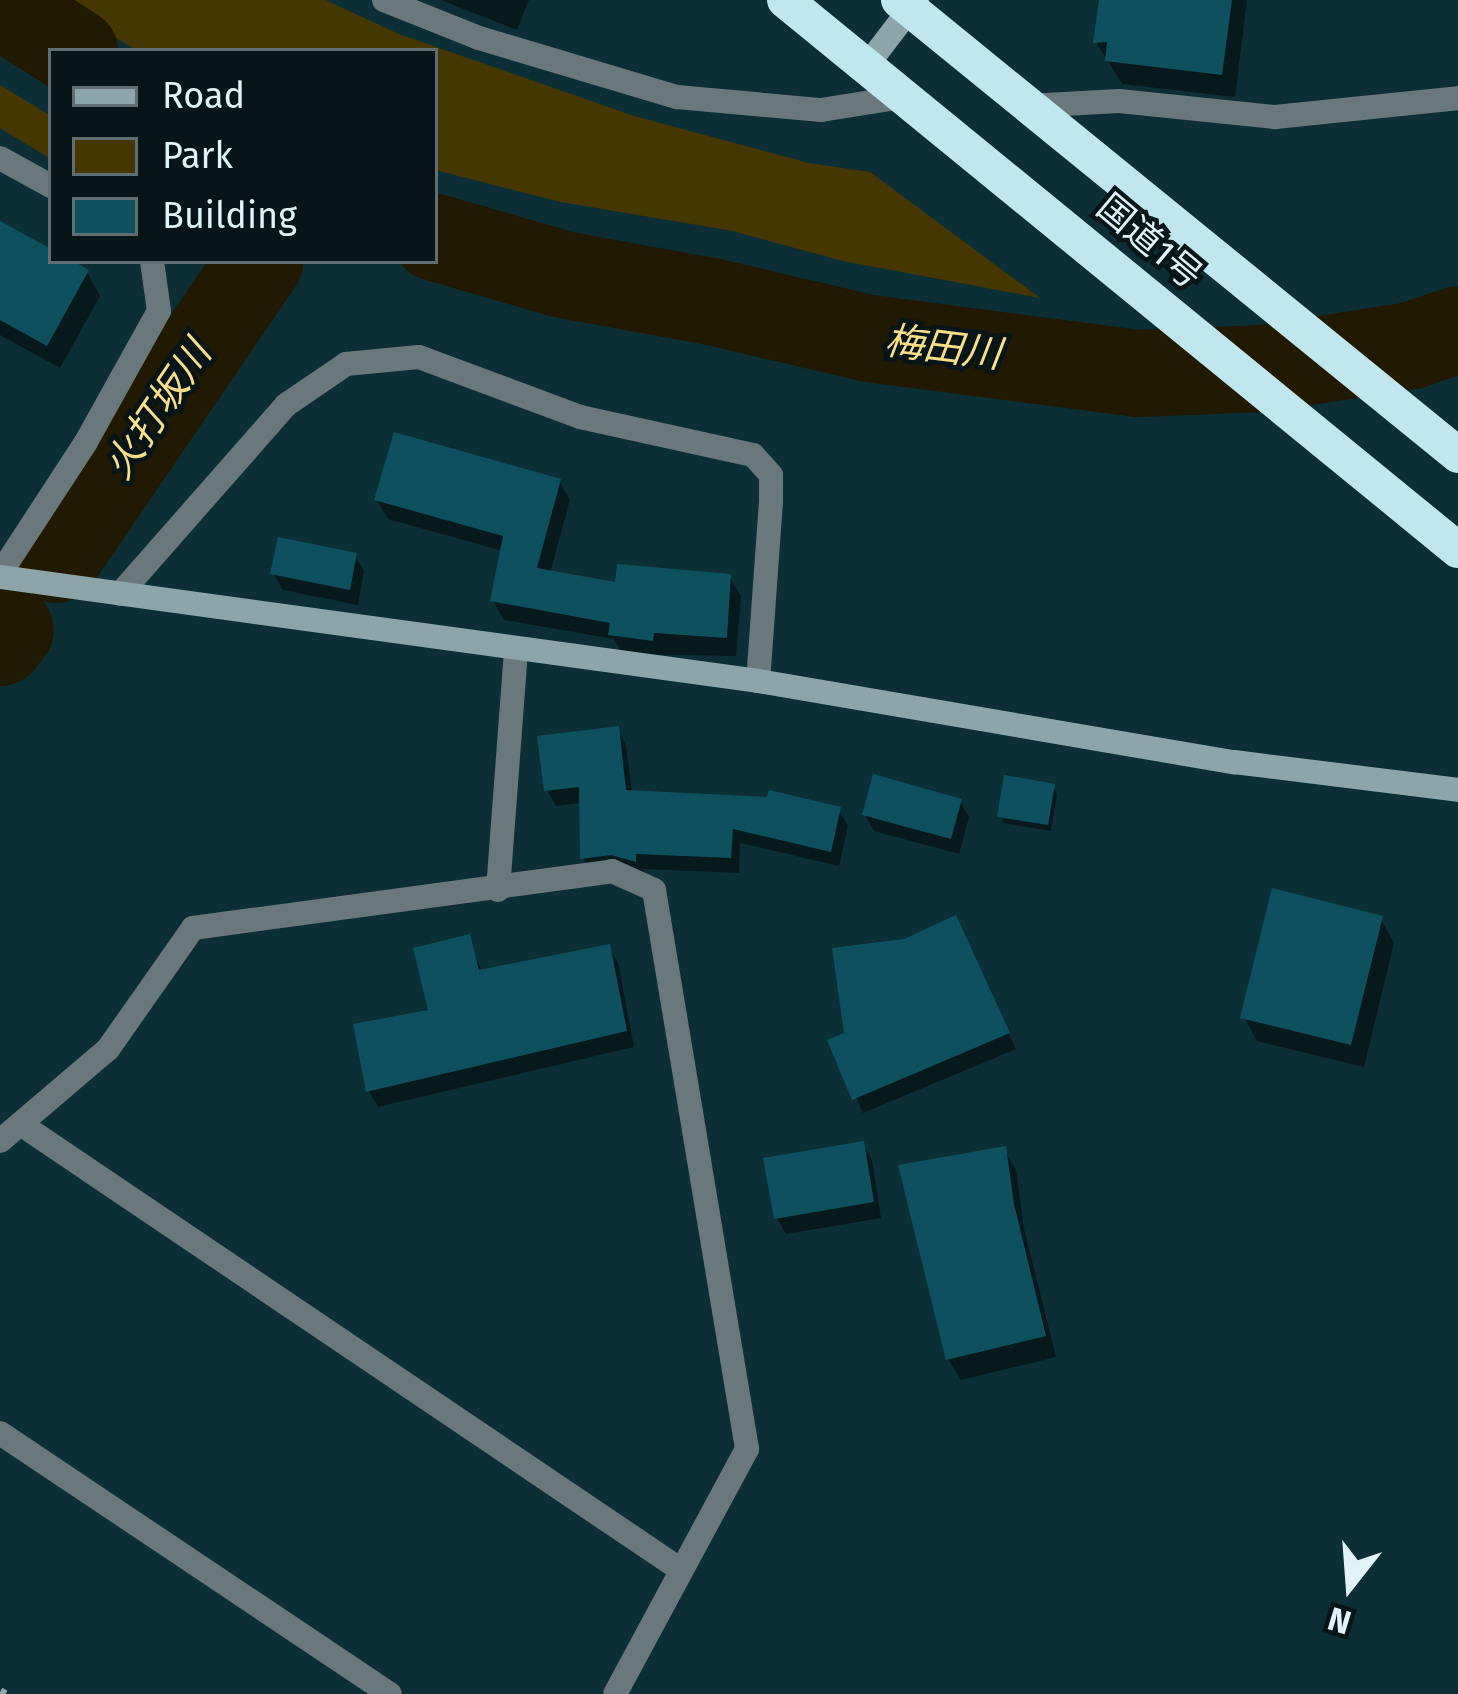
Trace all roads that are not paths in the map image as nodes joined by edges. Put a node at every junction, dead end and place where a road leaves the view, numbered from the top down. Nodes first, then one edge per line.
1 (384, 0) edge
2 (785, 0) edge
3 (908, 3) edge
4 (868, 64) junction
5 (908, 96) junction
6 (1458, 98) edge
7 (1041, 117) junction
8 (0, 158) edge
9 (48, 184) edge
10 (152, 264) edge
11 (1452, 451) edge
12 (1458, 550) edge
13 (0, 576) edge
14 (120, 594) junction
15 (516, 651) junction
16 (758, 681) junction
17 (1458, 790) edge
18 (499, 890) junction
19 (22, 1125) junction
20 (0, 1141) edge
21 (0, 1433) edge
22 (681, 1570) junction
23 (390, 1694) edge
24 (615, 1694) edge

1 - 5 street
2 - 4 highway, 国道1号
3 - 4 street
3 - 7 highway, 国道1号
4 - 5 highway, 国道1号
5 - 12 highway, 国道1号
6 - 7 street
7 - 11 highway, 国道1号
8 - 9 street
10 - 13 street
13 - 14 street
14 - 15 street
14 - 16 street
15 - 16 street
15 - 18 street
16 - 17 street
18 - 19 street
18 - 22 street
19 - 20 street
19 - 22 street
21 - 23 street
22 - 24 street

